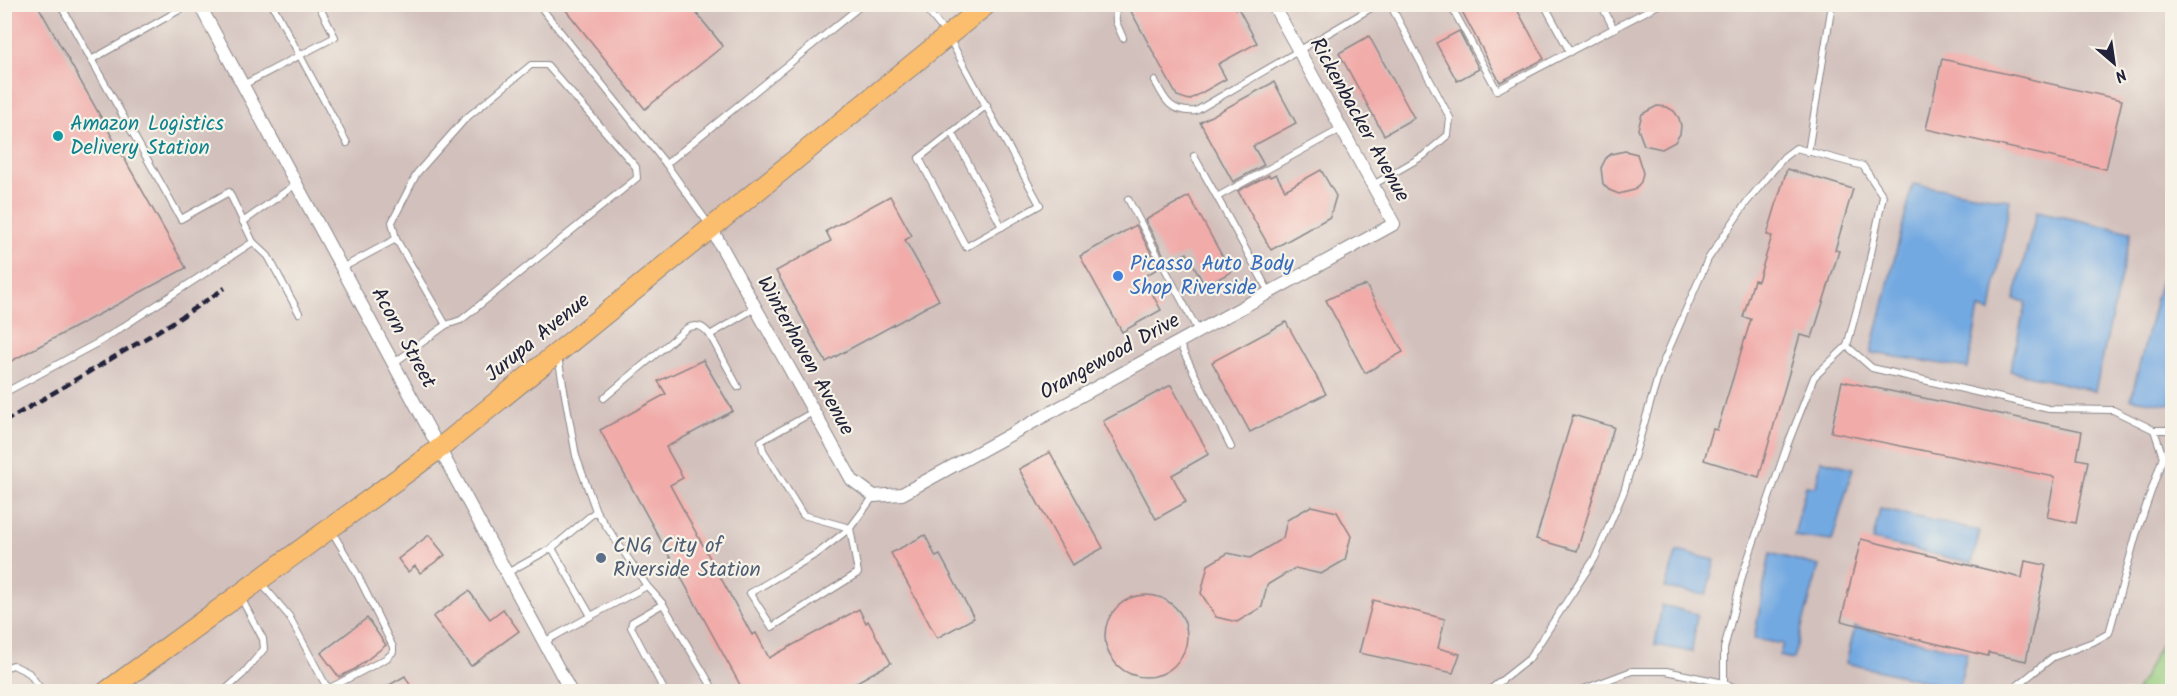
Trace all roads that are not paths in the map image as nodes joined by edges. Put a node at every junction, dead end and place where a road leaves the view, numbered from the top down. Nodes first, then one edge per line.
1 (60, 4) edge
2 (190, 4) edge
3 (199, 4) edge
4 (272, 4) edge
5 (318, 4) edge
6 (863, 4) edge
7 (922, 4) edge
8 (987, 4) edge
9 (1115, 4) edge
10 (1378, 4) edge
11 (1385, 4) edge
12 (1450, 4) edge
13 (1544, 4) edge
14 (1600, 4) edge
15 (1660, 4) edge
16 (1832, 4) edge
17 (1274, 5) edge
18 (543, 10) dead end
19 (1614, 29) junction
20 (948, 36) junction
21 (1123, 38) dead end
22 (1299, 51) junction
23 (1570, 52) junction
24 (300, 56) junction
25 (91, 60) junction
26 (1155, 81) dead end
27 (243, 86) junction
28 (987, 105) junction
29 (1341, 129) junction
30 (952, 132) junction
31 (347, 143) dead end
32 (1808, 152) junction
33 (1194, 156) dead end
34 (666, 164) junction
35 (297, 184) junction
36 (1372, 185) junction
37 (1217, 197) junction
38 (1128, 199) dead end
39 (243, 222) junction
40 (1394, 224) joint
41 (1002, 226) junction
42 (711, 228) junction
43 (396, 239) junction
44 (253, 242) junction
45 (342, 268) junction
46 (1269, 292) junction
47 (756, 308) junction
48 (299, 313) dead end
49 (446, 325) junction
50 (1198, 331) junction
51 (710, 335) junction
52 (1179, 342) junction
53 (1847, 346) junction
54 (557, 353) junction
55 (394, 363) junction
56 (738, 387) dead end
57 (4, 393) edge
58 (604, 398) dead end
59 (813, 412) junction
60 (2154, 430) junction
61 (2172, 430) edge
62 (1231, 447) dead end
63 (440, 448) junction
64 (874, 496) junction
65 (596, 511) junction
66 (850, 528) junction
67 (330, 529) junction
68 (552, 548) junction
69 (507, 573) junction
70 (258, 581) junction
71 (647, 586) junction
72 (239, 595) junction
73 (663, 604) junction
74 (591, 616) junction
75 (544, 642) junction
76 (4, 668) edge
77 (1724, 683) junction
78 (43, 692) edge
79 (106, 692) edge
80 (223, 692) edge
81 (571, 692) edge
82 (665, 692) edge
83 (715, 692) edge
84 (1487, 692) edge
85 (1576, 692) edge
86 (1745, 692) edge
87 (2009, 692) edge

1 - 25 lane
2 - 25 lane
3 - 27 street, Acorn Street
4 - 24 lane
5 - 24 lane
6 - 34 lane
7 - 20 lane
8 - 20 main road, Jurupa Avenue
9 - 21 lane
10 - 22 lane
11 - 36 lane
12 - 23 lane
13 - 23 lane
14 - 19 lane
15 - 19 lane
16 - 32 lane
17 - 22 street, Rickenbacker Avenue
18 - 34 lane
19 - 23 lane
20 - 28 lane
20 - 42 main road, Jurupa Avenue
22 - 26 lane
22 - 29 street, Rickenbacker Avenue
24 - 27 lane
24 - 31 lane
25 - 39 lane
27 - 35 street, Acorn Street
28 - 30 lane
28 - 41 lane
29 - 36 street, Rickenbacker Avenue
29 - 37 lane
30 - 41 lane
30 - 41 lane
32 - 53 lane
32 - 84 lane
33 - 37 lane
34 - 42 lane
35 - 39 lane
35 - 45 street, Acorn Street
36 - 40 street, Rickenbacker Avenue
37 - 46 lane
38 - 50 lane
39 - 44 lane
40 - 46 street, Orangewood Drive
42 - 47 street, Winterhaven Avenue
42 - 54 main road, Jurupa Avenue
43 - 45 lane
43 - 49 lane
43 - 49 lane
44 - 48 lane
44 - 57 lane
45 - 55 street, Acorn Street
46 - 50 street, Orangewood Drive
47 - 51 lane
47 - 59 street, Winterhaven Avenue
49 - 55 lane
50 - 52 street, Orangewood Drive
51 - 56 lane
51 - 58 lane
52 - 62 lane
52 - 64 street, Orangewood Drive
53 - 60 lane
53 - 77 lane
54 - 63 main road, Jurupa Avenue
54 - 65 lane
55 - 63 street, Acorn Street
59 - 64 street, Winterhaven Avenue
59 - 66 lane
60 - 61 lane
60 - 87 lane
63 - 67 main road, Jurupa Avenue
63 - 69 street, Acorn Street
64 - 66 lane
65 - 68 lane
65 - 71 lane
66 - 66 lane
67 - 70 main road, Jurupa Avenue
67 - 70 lane
68 - 69 lane
68 - 74 lane
69 - 75 street, Acorn Street
70 - 72 main road, Jurupa Avenue
71 - 73 lane
71 - 74 lane
72 - 79 main road, Jurupa Avenue
72 - 80 lane
73 - 82 lane
73 - 83 lane
74 - 75 lane
75 - 81 street, Acorn Street
76 - 78 lane
77 - 85 lane
77 - 86 lane

